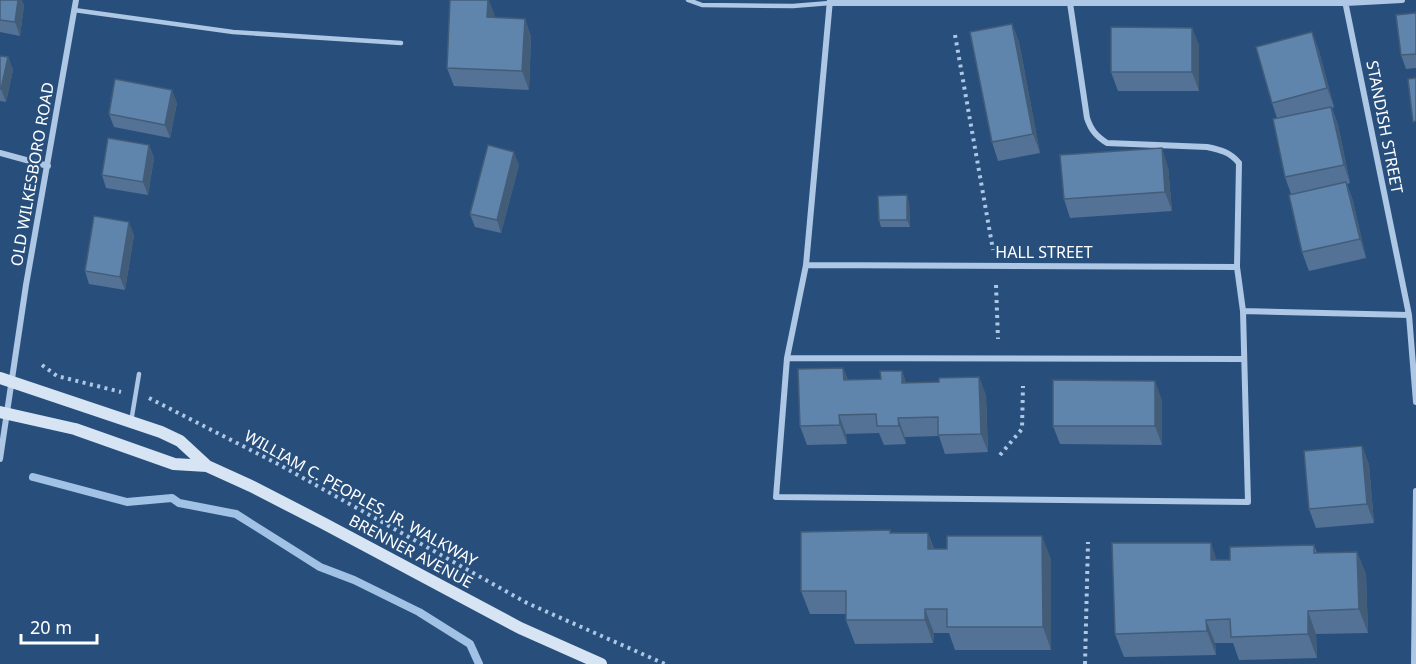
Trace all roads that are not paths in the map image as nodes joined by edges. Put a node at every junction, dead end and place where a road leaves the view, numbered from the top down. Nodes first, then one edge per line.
1 (76, 0) edge
2 (688, 0) edge
3 (1402, 0) edge
4 (830, 1) edge
5 (1070, 1) edge
6 (1346, 1) edge
7 (74, 10) junction
8 (401, 43) dead end
9 (0, 153) edge
10 (48, 166) junction
11 (806, 265) junction
12 (1237, 267) junction
13 (1243, 311) junction
14 (1409, 315) junction
15 (787, 358) junction
16 (1244, 359) junction
17 (139, 374) dead end
18 (6, 379) edge
19 (1416, 402) edge
20 (3, 413) edge
21 (131, 422) junction
22 (0, 459) edge
23 (207, 466) junction
24 (1416, 491) edge
25 (601, 664) edge
26 (1414, 664) edge

1 - 7 street, OLD WILKESBORO ROAD
2 - 4 lane
3 - 6 street
4 - 5 street
4 - 11 street
5 - 6 street
5 - 12 street
6 - 14 street, STANDISH STREET
7 - 8 lane
7 - 10 street, OLD WILKESBORO ROAD
9 - 10 street
10 - 18 street, OLD WILKESBORO ROAD
11 - 12 street, HALL STREET
11 - 15 street
12 - 13 street
13 - 14 street
13 - 16 street
14 - 19 street, STANDISH STREET
15 - 16 street
15 - 16 street
17 - 21 lane
18 - 20 street, OLD WILKESBORO ROAD
18 - 21 street, BRENNER AVENUE
20 - 22 street, OLD WILKESBORO ROAD
20 - 23 street, BRENNER AVENUE
21 - 23 street, BRENNER AVENUE
23 - 25 street, BRENNER AVENUE
24 - 26 street

